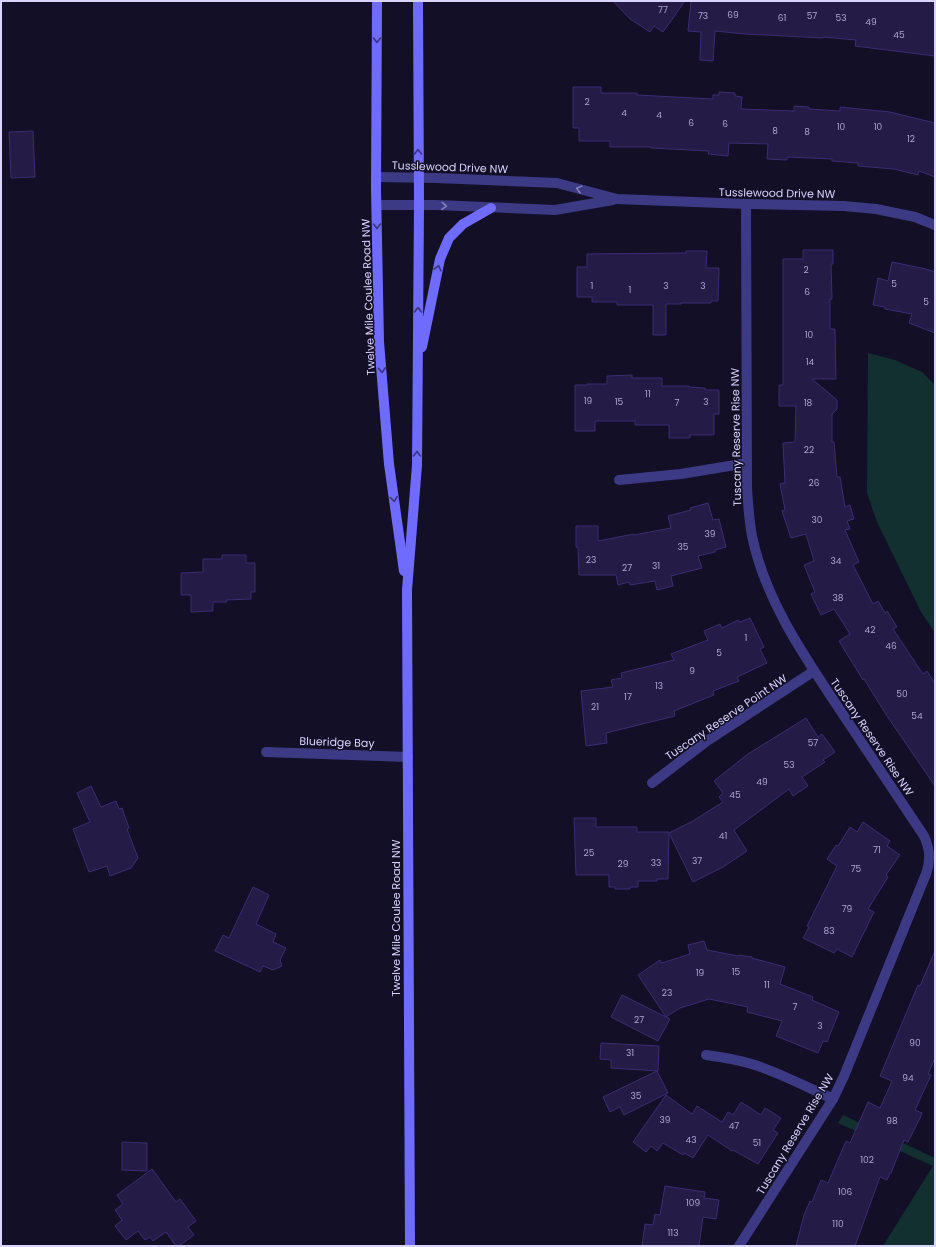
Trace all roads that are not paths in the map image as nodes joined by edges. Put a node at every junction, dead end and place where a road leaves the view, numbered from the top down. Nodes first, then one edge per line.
1 (377, 1) edge
2 (418, 1) edge
3 (376, 177) junction
4 (418, 177) junction
5 (617, 199) junction
6 (746, 204) junction
7 (377, 205) junction
8 (419, 205) junction
9 (492, 208) junction
10 (935, 225) edge
11 (417, 375) junction
12 (747, 463) junction
13 (619, 480) dead end
14 (407, 590) junction
15 (814, 671) junction
16 (266, 752) dead end
17 (408, 757) junction
18 (652, 783) dead end
19 (706, 1055) dead end
20 (833, 1099) junction
21 (410, 1246) edge
22 (739, 1246) edge

1 -> 3 street, Twelve Mile Coulee Road NW
4 -> 2 street, Twelve Mile Coulee Road NW
3 - 4 street, Tusslewood Drive NW
3 - 7 street, Twelve Mile Coulee Road NW
5 -> 4 street, Tusslewood Drive NW
4 - 8 street, Twelve Mile Coulee Road NW
5 - 6 street, Tusslewood Drive NW
5 - 9 street, Tusslewood Drive NW
6 - 10 street, Tusslewood Drive NW
6 - 12 street, Tuscany Reserve Rise NW
7 - 8 street, Tusslewood Drive NW
7 -> 14 street, Twelve Mile Coulee Road NW
8 -> 9 street, Tusslewood Drive NW
11 -> 8 street, Twelve Mile Coulee Road NW
11 -> 9 street
14 -> 11 street, Twelve Mile Coulee Road NW
12 - 13 street
12 - 15 street, Tuscany Reserve Rise NW
14 - 17 street, Twelve Mile Coulee Road NW
15 - 18 street, Tuscany Reserve Point NW
15 - 20 street, Tuscany Reserve Rise NW
16 - 17 street, Blueridge Bay
17 - 21 street, Twelve Mile Coulee Road NW
19 - 20 street
20 - 22 street, Tuscany Reserve Rise NW

